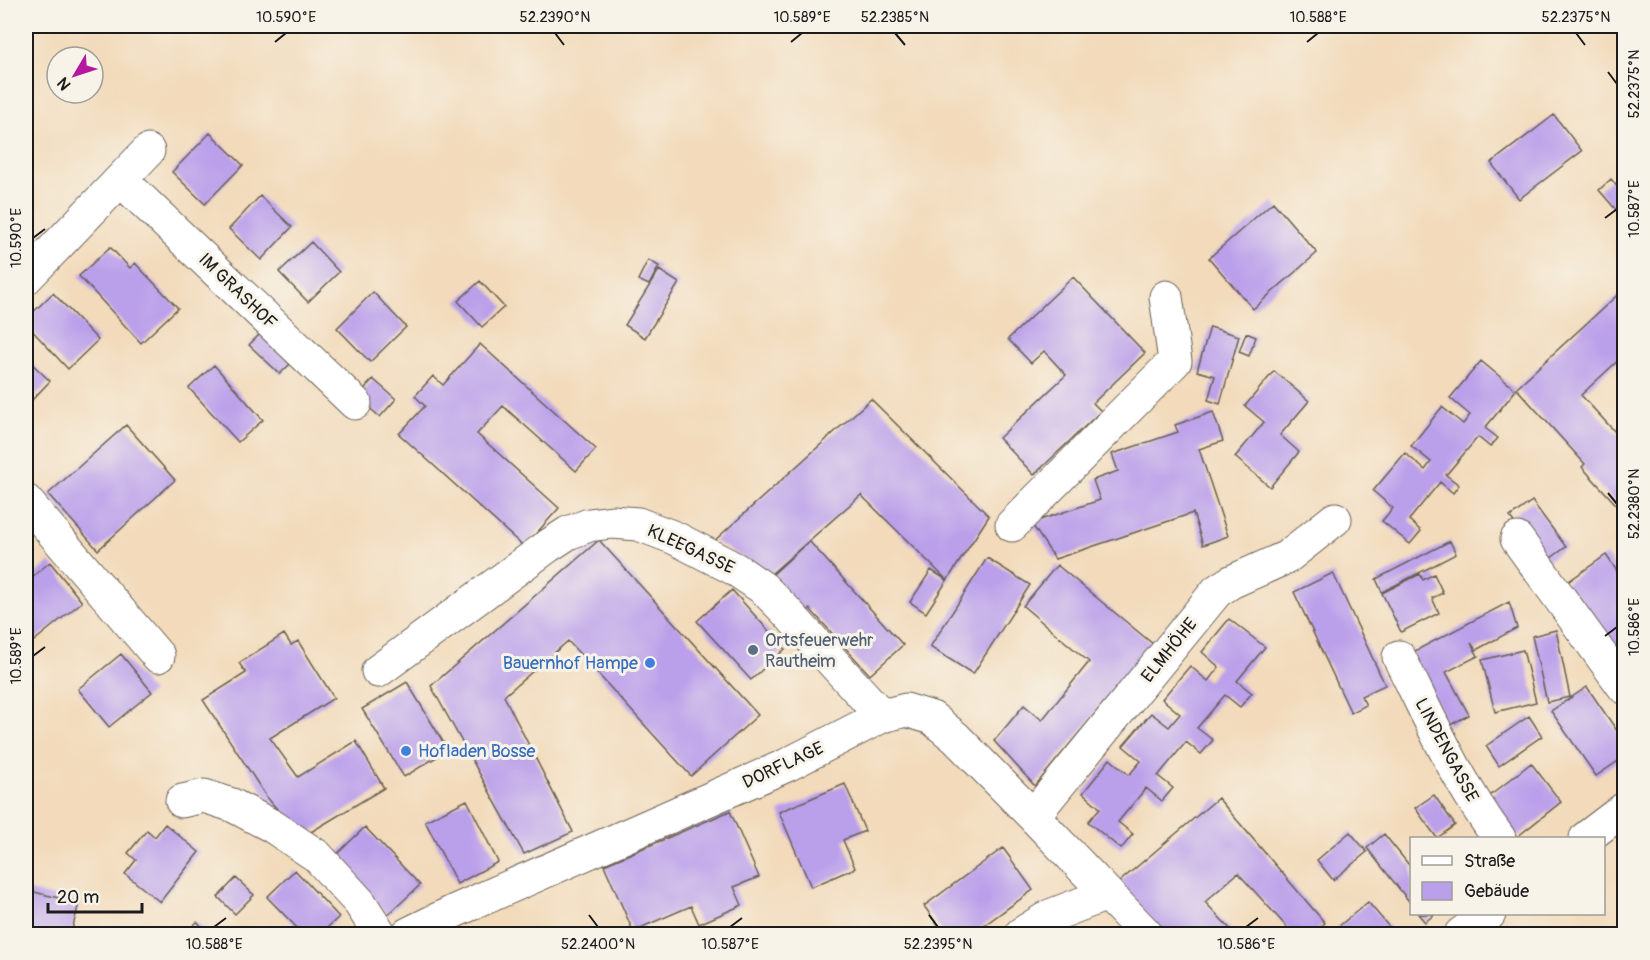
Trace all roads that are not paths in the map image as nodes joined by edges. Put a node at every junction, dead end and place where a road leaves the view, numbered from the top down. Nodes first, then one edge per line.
1 (148, 151) dead end
2 (122, 180) junction
3 (26, 278) edge
4 (1166, 297) dead end
5 (355, 403) dead end
6 (26, 501) edge
7 (1335, 519) dead end
8 (1012, 525) dead end
9 (1518, 539) dead end
10 (159, 656) dead end
11 (1400, 657) dead end
12 (378, 671) dead end
13 (1624, 687) edge
14 (882, 716) junction
15 (182, 801) dead end
16 (1624, 809) edge
17 (1033, 816) junction
18 (1498, 837) edge
19 (1587, 837) edge
20 (1107, 894) junction
21 (1488, 915) edge
22 (380, 934) edge
23 (408, 934) edge
24 (1021, 934) edge
25 (1146, 934) edge
26 (1461, 934) edge

1 - 2 street
2 - 3 street
2 - 5 street, IM GRASHOF
4 - 8 street
6 - 10 street
7 - 17 street, ELMHÖHE
9 - 13 street
11 - 18 street, LINDENGASSE
12 - 14 street, KLEEGASSE
14 - 17 street, DORFLAGE
14 - 23 street, DORFLAGE
15 - 22 street
16 - 19 street
17 - 20 street, DORFLAGE
20 - 24 street
20 - 25 street, DORFLAGE
21 - 26 street

